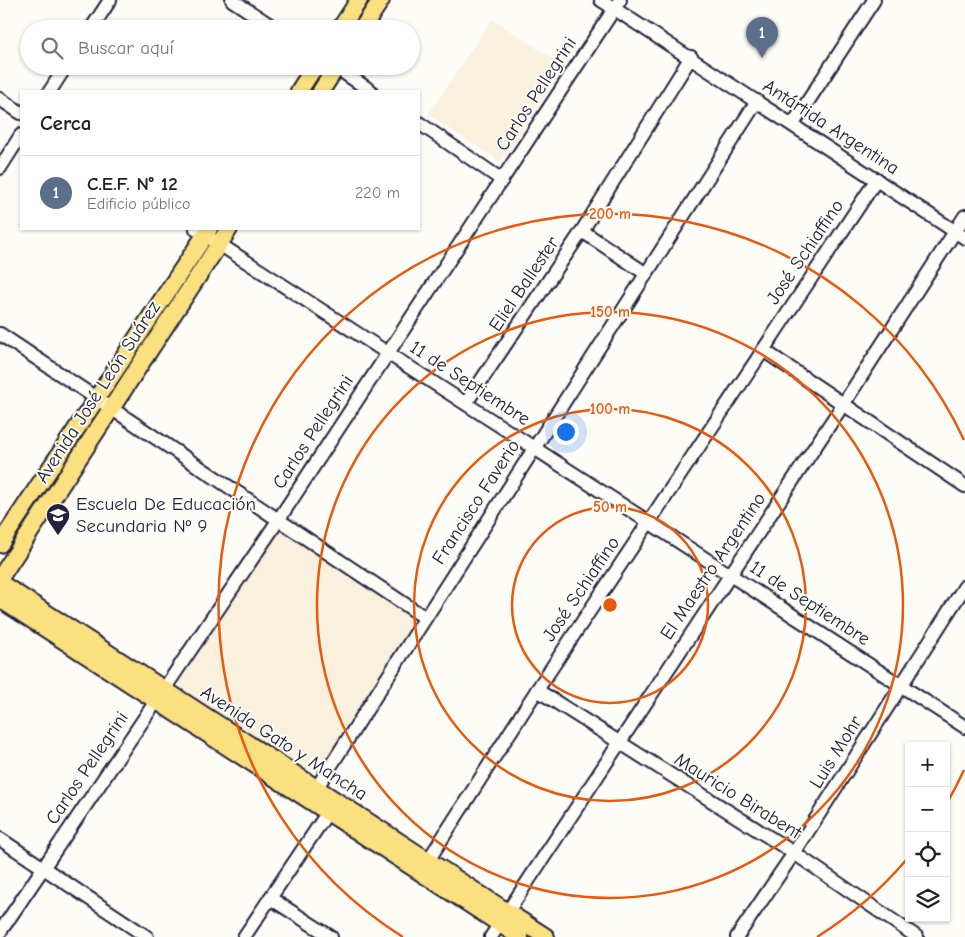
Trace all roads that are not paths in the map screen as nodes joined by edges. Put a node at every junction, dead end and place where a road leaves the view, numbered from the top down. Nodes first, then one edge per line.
1 (110, 0) edge
2 (232, 0) edge
3 (360, 0) edge
4 (381, 0) edge
5 (601, 0) edge
6 (874, 0) edge
7 (617, 4) edge
8 (97, 20) edge
9 (262, 20) edge
10 (346, 20) edge
11 (368, 20) edge
12 (691, 57) junction
13 (60, 75) edge
14 (309, 75) edge
15 (331, 75) edge
16 (348, 75) edge
17 (51, 90) edge
18 (300, 90) edge
19 (322, 90) edge
20 (370, 90) edge
21 (0, 99) edge
22 (757, 100) junction
23 (20, 112) edge
24 (793, 124) junction
25 (420, 125) edge
26 (20, 137) edge
27 (0, 168) edge
28 (877, 179) junction
29 (502, 180) junction
30 (965, 216) edge
31 (228, 230) edge
32 (203, 231) edge
33 (582, 231) junction
34 (960, 234) edge
35 (220, 243) junction
36 (645, 273) junction
37 (0, 334) edge
38 (763, 350) junction
39 (388, 352) junction
40 (96, 398) junction
41 (466, 403) junction
42 (844, 403) junction
43 (111, 408) junction
44 (534, 447) junction
45 (965, 486) edge
46 (279, 520) junction
47 (649, 521) junction
48 (0, 544) edge
49 (730, 573) junction
50 (0, 578) edge
51 (0, 584) edge
52 (965, 586) edge
53 (0, 599) edge
54 (424, 617) junction
55 (900, 685) junction
56 (537, 690) junction
57 (160, 695) junction
58 (965, 727) edge
59 (618, 742) junction
60 (313, 794) junction
61 (332, 806) junction
62 (0, 839) edge
63 (794, 853) junction
64 (425, 866) junction
65 (42, 867) junction
66 (270, 898) junction
67 (499, 924) edge
68 (0, 932) edge
69 (147, 937) edge
70 (244, 937) edge
71 (331, 937) edge
72 (520, 937) edge
73 (546, 937) edge
74 (737, 937) edge
75 (917, 937) edge

1 - 8 street
2 - 9 street
3 - 10 main road
4 - 11 main road
5 - 7 street, Antártida Argentina
6 - 24 street
7 - 12 street, Antártida Argentina
7 - 29 street, Carlos Pellegrini
12 - 22 street, Antártida Argentina
12 - 33 street, Eliel Ballester
13 - 17 street
14 - 18 main road
15 - 19 main road
16 - 20 street
21 - 23 street
22 - 24 street, Antártida Argentina
22 - 36 street, Francisco Faverio
24 - 28 street, Antártida Argentina
25 - 29 street
26 - 27 street
28 - 34 street, Antártida Argentina
28 - 38 street, José Schiaffino
29 - 39 street, Carlos Pellegrini
30 - 34 street, El Maestro Argentino
31 - 35 main road, Avenida José León Suárez
32 - 35 street, 11 de Septiembre
32 - 40 main road, Avenida José León Suárez
33 - 36 street
33 - 41 street, Eliel Ballester
34 - 42 street, El Maestro Argentino
35 - 39 street, 11 de Septiembre
35 - 43 main road, Avenida José León Suárez
36 - 44 street, Francisco Faverio
37 - 40 street
38 - 42 street
38 - 47 street, José Schiaffino
39 - 41 street, 11 de Septiembre
39 - 46 street, Carlos Pellegrini
40 - 43 street
40 - 48 main road, Avenida José León Suárez
41 - 44 street, 11 de Septiembre
42 - 45 street
42 - 49 street, El Maestro Argentino
43 - 46 street
43 - 50 main road, Avenida José León Suárez
44 - 47 street, 11 de Septiembre
44 - 54 street, Francisco Faverio
46 - 54 street
46 - 57 street, Carlos Pellegrini
47 - 49 street, 11 de Septiembre
47 - 56 street, José Schiaffino
49 - 55 street, 11 de Septiembre
49 - 59 street, El Maestro Argentino
51 - 57 main road, Avenida Gato y Mancha
52 - 55 street, Luis Mohr
53 - 57 main road, Avenida Gato y Mancha
54 - 60 street, Francisco Faverio
55 - 58 street, 11 de Septiembre
55 - 63 street, Luis Mohr
56 - 59 street, Mauricio Birabent
56 - 64 street, José Schiaffino
57 - 60 main road, Avenida Gato y Mancha
57 - 65 street, Carlos Pellegrini
59 - 63 street, Mauricio Birabent
59 - 67 street, El Maestro Argentino
60 - 61 main road, Avenida Gato y Mancha
61 - 64 main road, Avenida Gato y Mancha
61 - 66 street
62 - 65 street
63 - 74 street, Luis Mohr
63 - 75 street, Mauricio Birabent
64 - 67 main road, Avenida Gato y Mancha
65 - 68 street, Carlos Pellegrini
65 - 69 street
66 - 70 street
66 - 71 street
67 - 72 main road, Avenida Gato y Mancha
67 - 73 main road, Avenida Gato y Mancha

